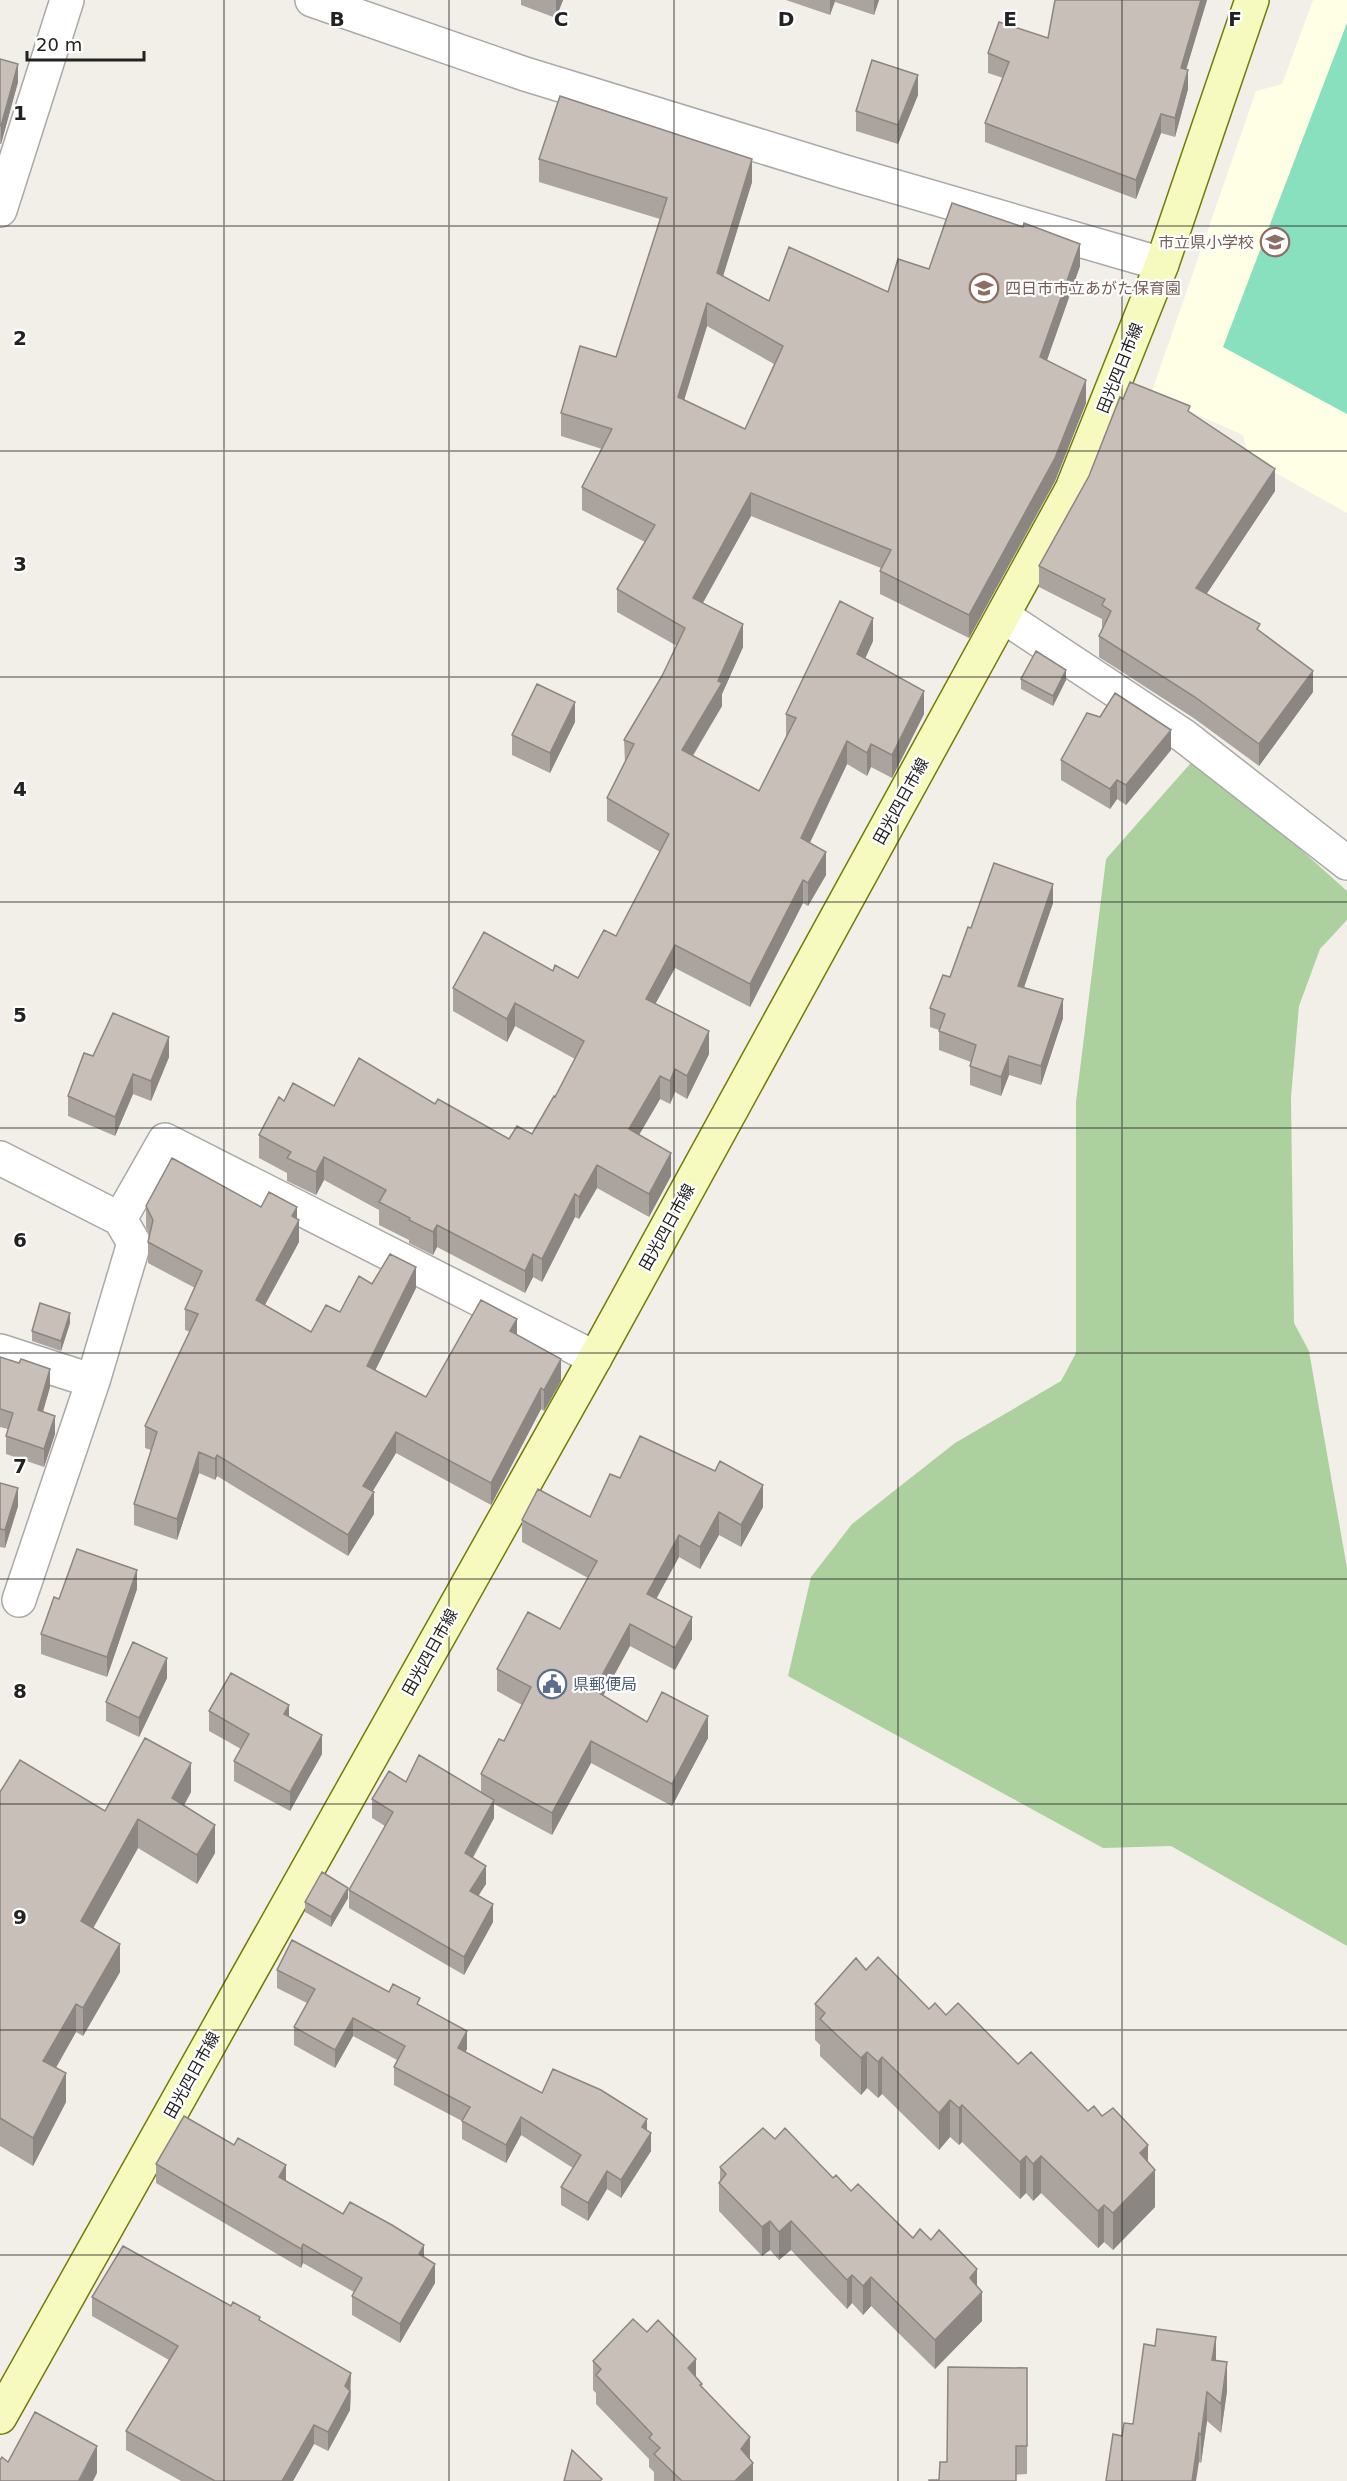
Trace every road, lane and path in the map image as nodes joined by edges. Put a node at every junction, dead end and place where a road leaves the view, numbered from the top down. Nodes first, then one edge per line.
1 (67, 0) edge
2 (312, 0) edge
3 (1252, 0) edge
4 (0, 210) edge
5 (1162, 264) junction
6 (1003, 616) junction
7 (1347, 863) edge
8 (0, 1158) edge
9 (120, 1219) junction
10 (0, 1351) edge
11 (595, 1358) junction
12 (93, 1381) junction
13 (19, 1600) dead end
14 (0, 2417) edge

1 - 4 street
2 - 5 street
3 - 5 main road, 田光四日市線
5 - 6 main road, 田光四日市線
6 - 7 street
6 - 11 main road, 田光四日市線
8 - 9 street
9 - 11 street
9 - 12 street
10 - 12 street
11 - 14 main road, 田光四日市線
12 - 13 street

